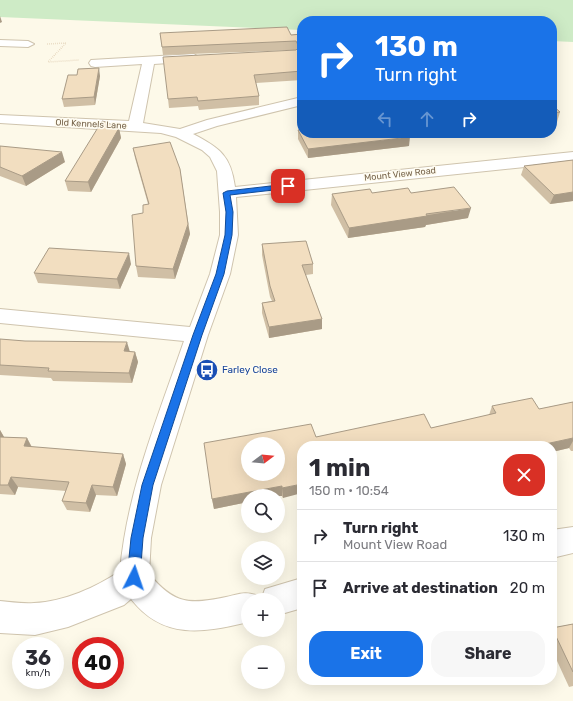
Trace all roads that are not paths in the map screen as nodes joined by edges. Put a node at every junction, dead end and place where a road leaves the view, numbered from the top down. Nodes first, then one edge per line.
1 (0, 43) edge
2 (28, 44) road end
3 (205, 58) edge
4 (149, 60) junction
5 (95, 63) road end
6 (297, 102) edge
7 (0, 119) edge
8 (135, 126) junction
9 (181, 134) junction
10 (573, 157) edge
11 (227, 193) junction
12 (0, 316) edge
13 (197, 335) junction
14 (573, 540) edge
15 (557, 543) edge
16 (134, 578) junction
17 (297, 594) edge
18 (285, 598) edge
19 (241, 609) edge
20 (0, 617) edge

1 - 2 street
3 - 4 street
4 - 5 street
4 - 8 street
6 - 9 street
7 - 8 street, Old Kennels Lane
8 - 9 street, Old Kennels Lane
9 - 11 street, Old Kennels Lane
10 - 11 street, Mount View Road
11 - 13 street, Old Kennels Lane
12 - 13 street
13 - 16 street, Old Kennels Lane
14 - 15 street
16 - 19 street
16 - 20 street
17 - 18 street

